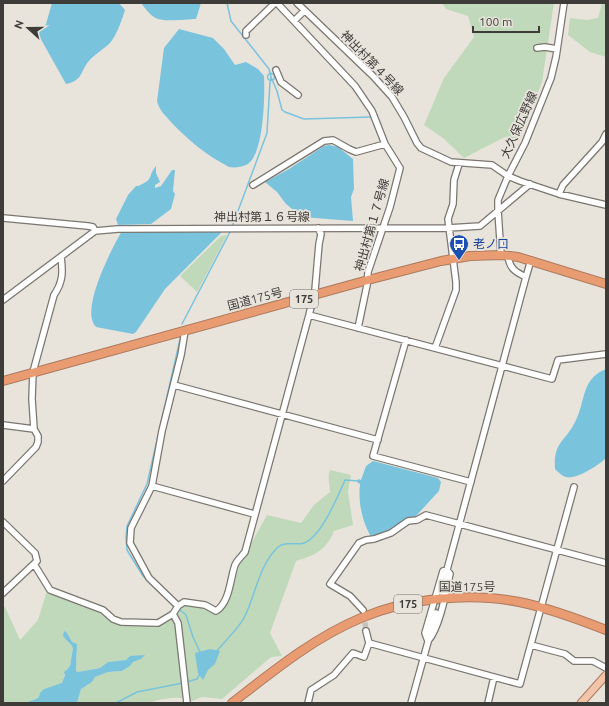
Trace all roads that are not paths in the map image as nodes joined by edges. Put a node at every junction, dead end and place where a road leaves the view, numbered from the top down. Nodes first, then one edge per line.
1 (276, 3) edge
2 (297, 3) edge
3 (564, 3) edge
4 (304, 11) junction
5 (294, 21) junction
6 (246, 34) dead end
7 (537, 48) dead end
8 (557, 49) junction
9 (276, 70) dead end
10 (298, 95) dead end
11 (606, 134) edge
12 (385, 144) junction
13 (459, 164) junction
14 (508, 176) junction
15 (530, 184) junction
16 (253, 185) dead end
17 (558, 194) junction
18 (606, 205) edge
19 (498, 211) junction
20 (3, 218) edge
21 (318, 228) junction
22 (382, 228) junction
23 (448, 228) junction
24 (95, 231) junction
25 (504, 255) junction
26 (61, 257) junction
27 (452, 259) junction
28 (531, 260) junction
29 (526, 277) junction
30 (368, 280) junction
31 (606, 284) edge
32 (313, 296) junction
33 (3, 300) edge
34 (309, 315) junction
35 (358, 328) junction
36 (185, 331) junction
37 (406, 340) junction
38 (435, 348) junction
39 (606, 354) edge
40 (502, 366) junction
41 (33, 372) junction
42 (3, 381) edge
43 (174, 385) junction
44 (282, 414) junction
45 (3, 425) edge
46 (34, 429) junction
47 (378, 440) junction
48 (3, 480) edge
49 (471, 482) junction
50 (152, 486) junction
51 (574, 487) dead end
52 (254, 514) junction
53 (3, 522) edge
54 (460, 523) junction
55 (556, 549) junction
56 (606, 562) edge
57 (34, 564) junction
58 (447, 570) junction
59 (3, 593) edge
60 (443, 596) junction
61 (435, 599) junction
62 (178, 606) junction
63 (541, 607) junction
64 (363, 610) tunnel mouth
65 (436, 613) tunnel mouth
66 (173, 614) junction
67 (606, 630) edge
68 (366, 631) tunnel mouth
69 (428, 641) junction
70 (369, 643) junction
71 (530, 645) junction
72 (423, 658) junction
73 (606, 668) edge
74 (606, 675) edge
75 (494, 677) junction
76 (187, 703) edge
77 (232, 703) edge
78 (308, 703) edge
79 (411, 703) edge
80 (488, 703) edge
81 (581, 703) edge

1 - 5 street, 神出村第１７号線
1 - 6 street
2 - 4 street, 神出村第４号線
3 - 8 street, 大久保広野線
4 - 5 street
4 - 13 street, 神出村第４号線
5 - 12 street, 神出村第１７号線
7 - 8 street
8 - 14 street, 大久保広野線
9 - 10 street
11 - 17 street
12 - 16 street
12 - 22 street, 神出村第１７号線
13 - 14 street, 神出村第４号線
13 - 23 street
14 - 15 street, 神出村第４号線
14 - 19 street, 大久保広野線
15 - 17 street, 神出村第４号線
15 - 19 street, 神出村第１６号線
17 - 18 street, 神出村第４号線
19 - 23 street, 神出村第１６号線
19 - 25 street, 大久保広野線
20 - 24 street
21 - 22 street, 神出村第１６号線
21 - 24 street, 神出村第１６号線
21 - 32 street
22 - 23 street, 神出村第１６号線
22 - 30 street, 神出村第１７号線
23 - 27 street
24 - 26 street
25 - 27 highway, 国道175号 / 175
25 - 28 highway, 国道175号 / 175
25 - 29 street, 大久保広野線
26 - 33 street
26 - 41 street
27 - 30 highway, 国道175号 / 175
27 - 38 street
28 - 29 street
28 - 31 highway, 国道175号 / 175
29 - 40 street
30 - 32 highway, 国道175号 / 175
30 - 35 street, 神出村第１７号線
32 - 34 street
32 - 36 highway, 国道175号 / 175
34 - 35 street
34 - 44 street
35 - 37 street
36 - 41 highway, 国道175号 / 175
36 - 43 street
37 - 38 street
37 - 47 street
38 - 40 street
39 - 40 street
40 - 49 street
41 - 42 highway, 国道175号 / 175
41 - 46 street
43 - 44 street
43 - 50 street
44 - 47 street
44 - 52 street
45 - 46 street
46 - 48 street
47 - 49 street
49 - 54 street
50 - 52 street
50 - 62 street
51 - 55 street
52 - 62 street
53 - 57 street
54 - 55 street
54 - 58 street
54 - 64 street
55 - 56 street
55 - 63 street
57 - 59 street
57 - 66 street
58 - 60 street
58 - 61 street
60 - 61 highway, 国道175号 / 175
60 - 63 highway, 国道175号 / 175
60 - 69 street
61 - 69 street
61 - 77 highway, 国道175号 / 175
62 - 66 street
63 - 67 highway, 国道175号 / 175
63 - 71 street
65 - 69 street
66 - 76 street
68 - 70 street
69 - 72 street
70 - 72 street
70 - 78 street
71 - 73 street
71 - 75 street
72 - 75 street
72 - 79 street
74 - 81 main road
75 - 80 street

